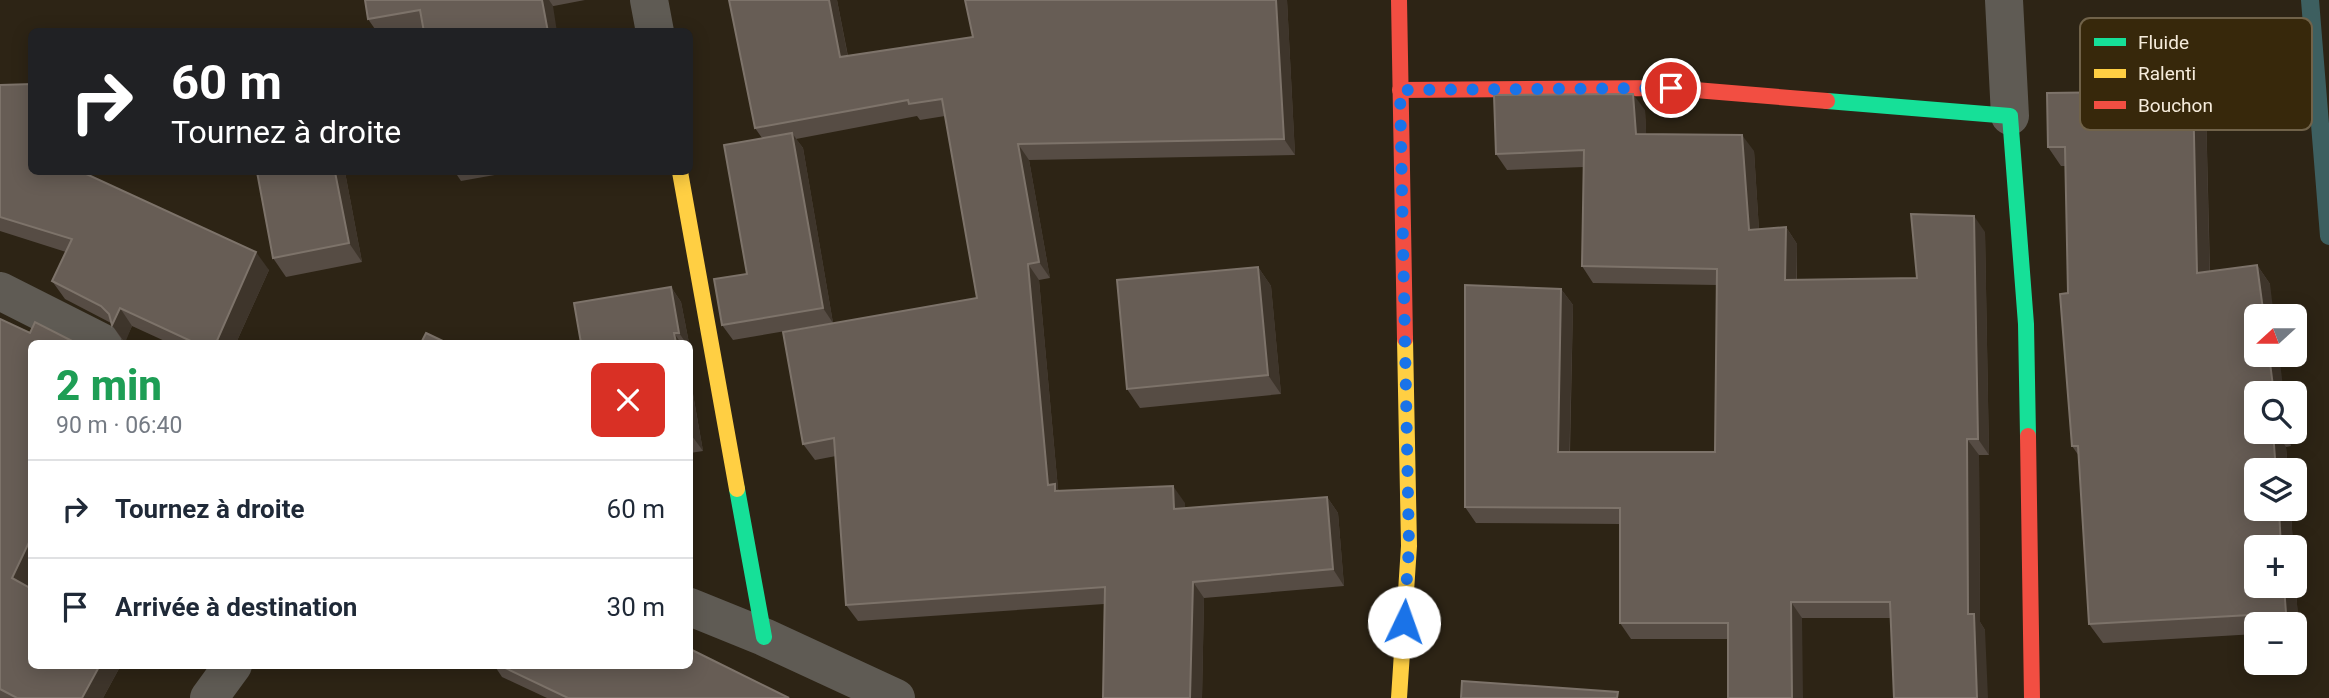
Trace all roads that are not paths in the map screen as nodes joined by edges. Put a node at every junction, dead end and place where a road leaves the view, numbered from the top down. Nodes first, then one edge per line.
1 (649, 0) edge
2 (1399, 0) edge
3 (2004, 0) edge
4 (654, 28) edge
5 (1400, 90) junction
6 (2010, 116) junction
7 (681, 175) edge
8 (0, 291) edge
9 (97, 340) edge
10 (693, 608) edge
11 (764, 637) junction
12 (230, 669) edge
13 (209, 698) edge
14 (896, 698) edge
15 (1399, 698) edge
16 (2032, 698) edge

1 - 4 street
2 - 5 street
3 - 6 street
5 - 6 street
5 - 15 street
6 - 16 street
7 - 11 street
8 - 9 street
10 - 11 street
11 - 14 street
12 - 13 street

